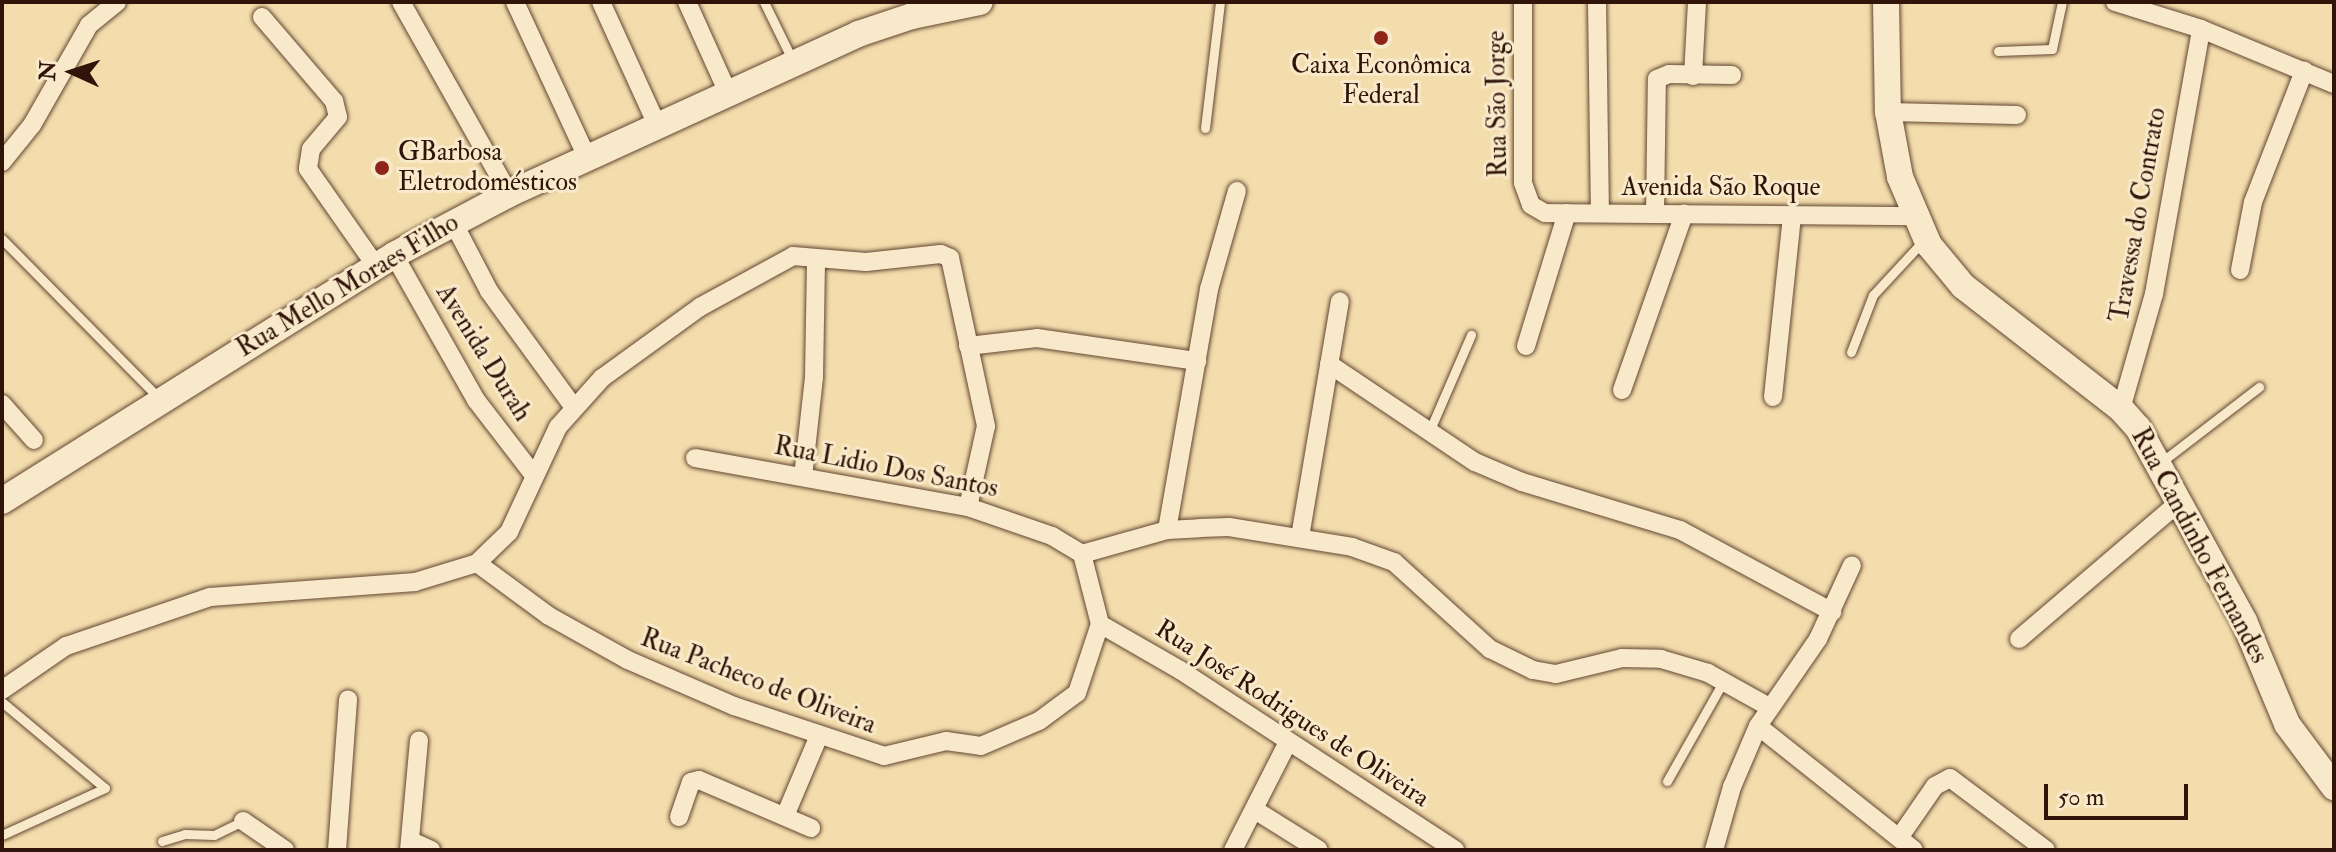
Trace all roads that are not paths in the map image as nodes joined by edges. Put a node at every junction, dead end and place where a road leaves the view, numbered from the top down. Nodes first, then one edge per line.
1 (117, 2) edge
2 (401, 2) edge
3 (515, 2) edge
4 (601, 2) edge
5 (687, 2) edge
6 (764, 2) edge
7 (980, 2) edge
8 (1220, 2) edge
9 (1523, 2) edge
10 (1597, 2) edge
11 (1697, 2) edge
12 (1886, 2) edge
13 (2062, 2) edge
14 (2115, 2) edge
15 (2166, 9) edge
16 (262, 17) dead end
17 (2201, 29) junction
18 (1998, 51) dead end
19 (791, 57) junction
20 (2304, 71) junction
21 (1732, 75) dead end
22 (1693, 76) junction
23 (2334, 84) edge
24 (729, 95) junction
25 (1888, 112) junction
26 (2017, 115) dead end
27 (653, 117) junction
28 (1205, 128) dead end
29 (588, 159) junction
30 (2, 162) edge
31 (1237, 191) dead end
32 (509, 194) junction
33 (1531, 205) joint
34 (1567, 213) junction
35 (1600, 213) junction
36 (1655, 214) junction
37 (1684, 214) junction
38 (1792, 215) junction
39 (1912, 216) junction
40 (453, 222) junction
41 (2, 239) edge
42 (1925, 239) junction
43 (816, 258) junction
44 (385, 260) junction
45 (2240, 270) dead end
46 (1340, 301) dead end
47 (1471, 335) dead end
48 (968, 346) junction
49 (1526, 346) dead end
50 (1851, 352) dead end
51 (1197, 361) junction
52 (1329, 364) junction
53 (2259, 387) dead end
54 (1622, 390) dead end
55 (155, 394) junction
56 (1773, 397) dead end
57 (2, 404) edge
58 (573, 406) junction
59 (2121, 409) junction
60 (1429, 432) junction
61 (34, 440) dead end
62 (695, 458) dead end
63 (2160, 463) junction
64 (533, 474) junction
65 (803, 477) junction
66 (2, 501) edge
67 (2178, 503) junction
68 (968, 507) junction
69 (1167, 530) junction
70 (1300, 537) junction
71 (1082, 554) junction
72 (477, 563) junction
73 (1852, 565) dead end
74 (1832, 612) junction
75 (1100, 624) junction
76 (2019, 639) dead end
77 (1723, 682) junction
78 (2, 690) edge
79 (348, 699) dead end
80 (2, 702) edge
81 (1769, 707) junction
82 (1758, 726) junction
83 (818, 738) junction
84 (419, 740) dead end
85 (1288, 742) junction
86 (1667, 781) dead end
87 (2334, 787) edge
88 (1255, 810) junction
89 (785, 816) junction
90 (679, 817) dead end
91 (243, 821) joint
92 (811, 828) dead end
93 (2, 835) edge
94 (1899, 838) junction
95 (162, 841) dead end
96 (410, 846) edge
97 (285, 850) edge
98 (337, 850) edge
99 (431, 850) edge
100 (1233, 850) edge
101 (1319, 850) edge
102 (1455, 850) edge
103 (1714, 850) edge
104 (1914, 850) edge
105 (2046, 850) edge

1 - 30 street
2 - 32 street
3 - 29 street
4 - 27 street
5 - 24 street
6 - 19 lane
7 - 19 main road, Rua Mello Moraes Filho
8 - 28 lane
9 - 33 street, Rua São Jorge
10 - 35 street
11 - 22 street
12 - 25 main road, Rua Candinho Fernandes
13 - 18 lane
14 - 15 street
15 - 17 street
16 - 44 street, Avenida Durah
17 - 20 street
17 - 59 street, Travessa do Contrato
19 - 24 main road, Rua Mello Moraes Filho
20 - 23 street
20 - 45 street
21 - 22 street
22 - 36 street
24 - 27 main road, Rua Mello Moraes Filho
25 - 26 street
25 - 39 main road, Rua Candinho Fernandes
27 - 29 main road, Rua Mello Moraes Filho
29 - 32 main road, Rua Mello Moraes Filho
31 - 51 street
32 - 40 main road, Rua Mello Moraes Filho
33 - 34 street, Avenida São Roque
34 - 35 street, Avenida São Roque
34 - 49 street
35 - 36 street, Avenida São Roque
36 - 37 street, Avenida São Roque
37 - 38 street, Avenida São Roque
37 - 54 street
38 - 39 street, Avenida São Roque
38 - 56 street
39 - 42 main road, Rua Candinho Fernandes
40 - 44 main road, Rua Mello Moraes Filho
40 - 58 street
41 - 55 lane
42 - 50 lane
42 - 59 main road, Rua Candinho Fernandes
43 - 48 street
43 - 58 street
43 - 65 street
44 - 55 main road, Rua Mello Moraes Filho
44 - 64 street, Avenida Durah
46 - 52 street
47 - 60 lane
48 - 51 street
48 - 68 street
51 - 69 street
52 - 60 street
52 - 70 street
53 - 63 lane
55 - 66 main road, Rua Mello Moraes Filho
57 - 61 street
58 - 64 street
59 - 63 main road, Rua Candinho Fernandes
60 - 74 street
62 - 65 street, Rua Lidio Dos Santos
63 - 67 main road, Rua Candinho Fernandes
64 - 72 street
65 - 68 street, Rua Lidio Dos Santos
67 - 76 street
67 - 87 main road, Rua Candinho Fernandes
68 - 71 street, Rua Lidio Dos Santos
69 - 70 street
69 - 71 street
70 - 77 street
71 - 75 street
72 - 78 street
72 - 83 street, Rua Pacheco de Oliveira
73 - 74 street
74 - 81 street
75 - 83 street, Rua Pacheco de Oliveira
75 - 85 street, Rua José Rodrigues de Oliveira
77 - 81 street
77 - 86 lane
79 - 98 street
80 - 93 lane
81 - 82 street
82 - 94 street
82 - 103 street
83 - 89 street
84 - 96 street
85 - 88 street
85 - 102 street, Rua José Rodrigues de Oliveira
88 - 100 street
88 - 101 street
89 - 90 street
89 - 92 street
91 - 95 lane
91 - 97 street
94 - 104 street
94 - 105 street
96 - 99 street

